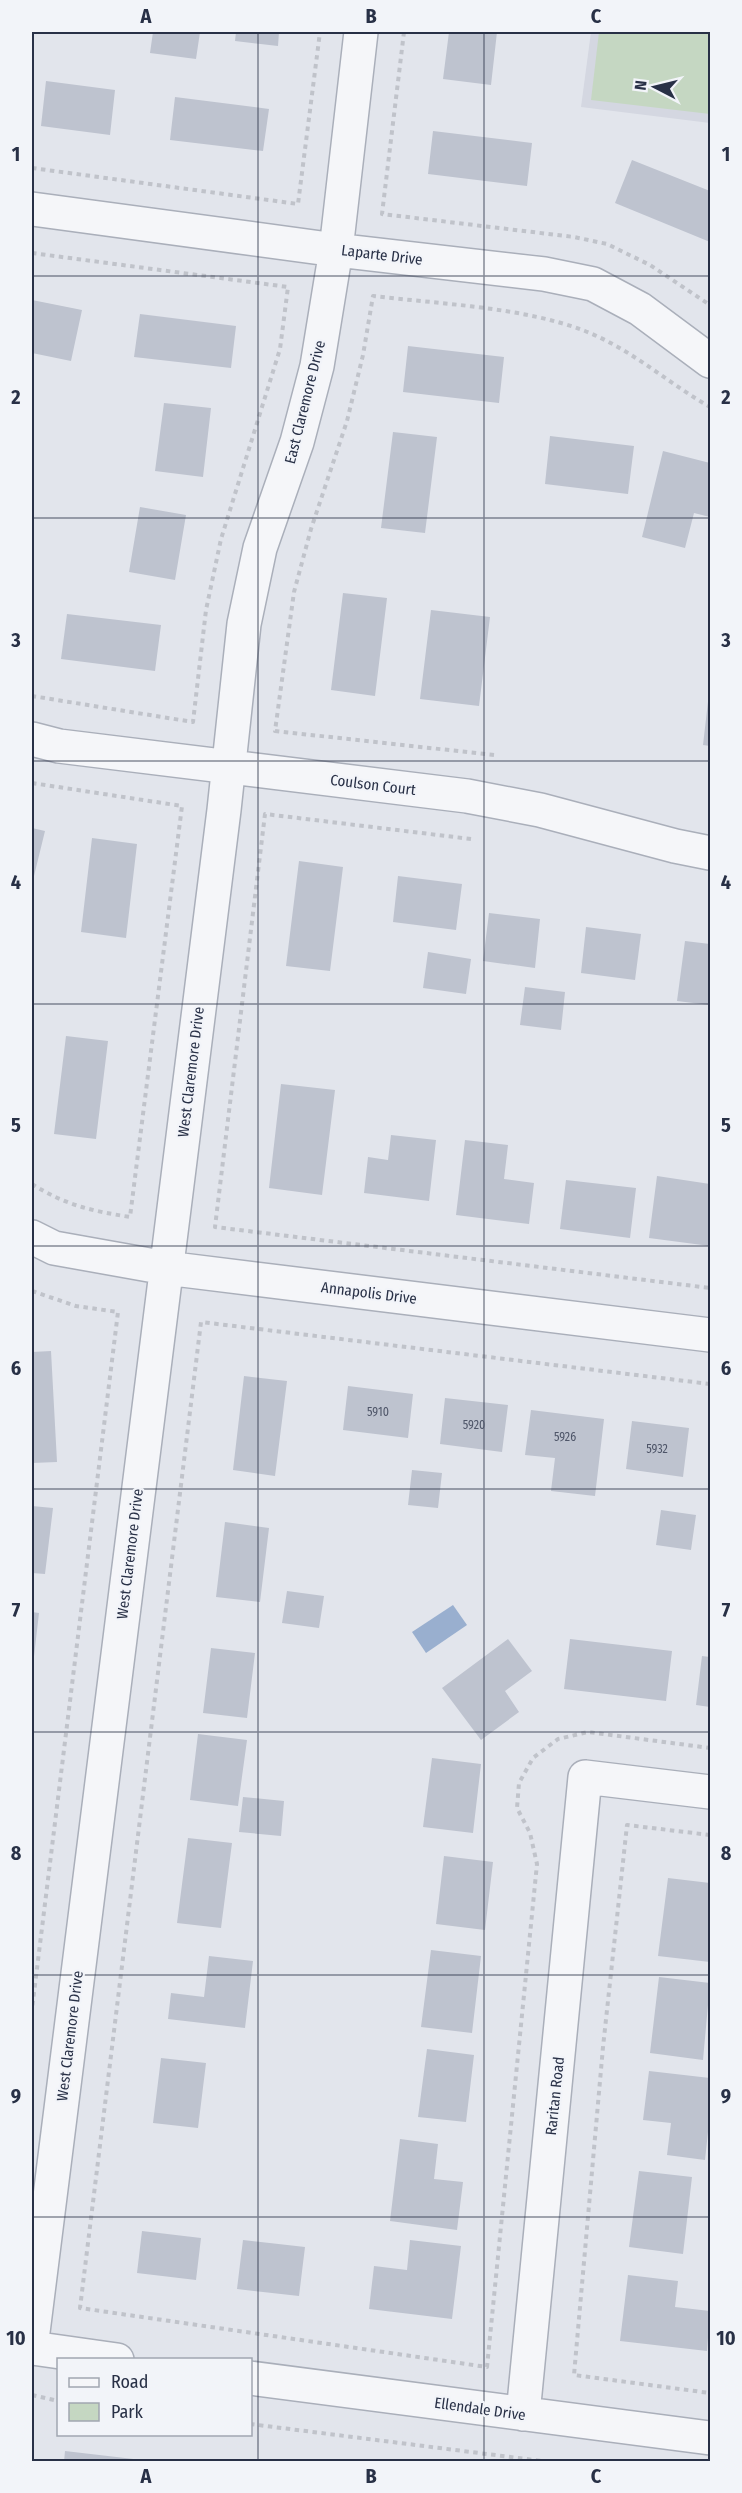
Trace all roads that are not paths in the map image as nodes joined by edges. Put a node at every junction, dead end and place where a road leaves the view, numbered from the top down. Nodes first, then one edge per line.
1 (361, 32) edge
2 (32, 209) edge
3 (336, 250) junction
4 (711, 361) edge
5 (32, 739) edge
6 (229, 768) junction
7 (711, 853) edge
8 (32, 1237) edge
9 (166, 1268) junction
10 (711, 1335) edge
11 (711, 1792) edge
12 (32, 2340) edge
13 (32, 2348) edge
14 (103, 2358) edge
15 (252, 2378) edge
16 (523, 2414) junction
17 (711, 2438) edge

1 - 3 street, East Claremore Drive
2 - 3 street, Laparte Drive
3 - 4 street, Laparte Drive
3 - 6 street, East Claremore Drive
5 - 6 street, Coulson Court
6 - 7 street, Coulson Court
6 - 9 street, West Claremore Drive
8 - 9 street, Annapolis Drive
9 - 10 street, Annapolis Drive
9 - 12 street, West Claremore Drive
11 - 16 street, Raritan Road
13 - 14 street
15 - 16 street, Ellendale Drive
16 - 17 street, Ellendale Drive

